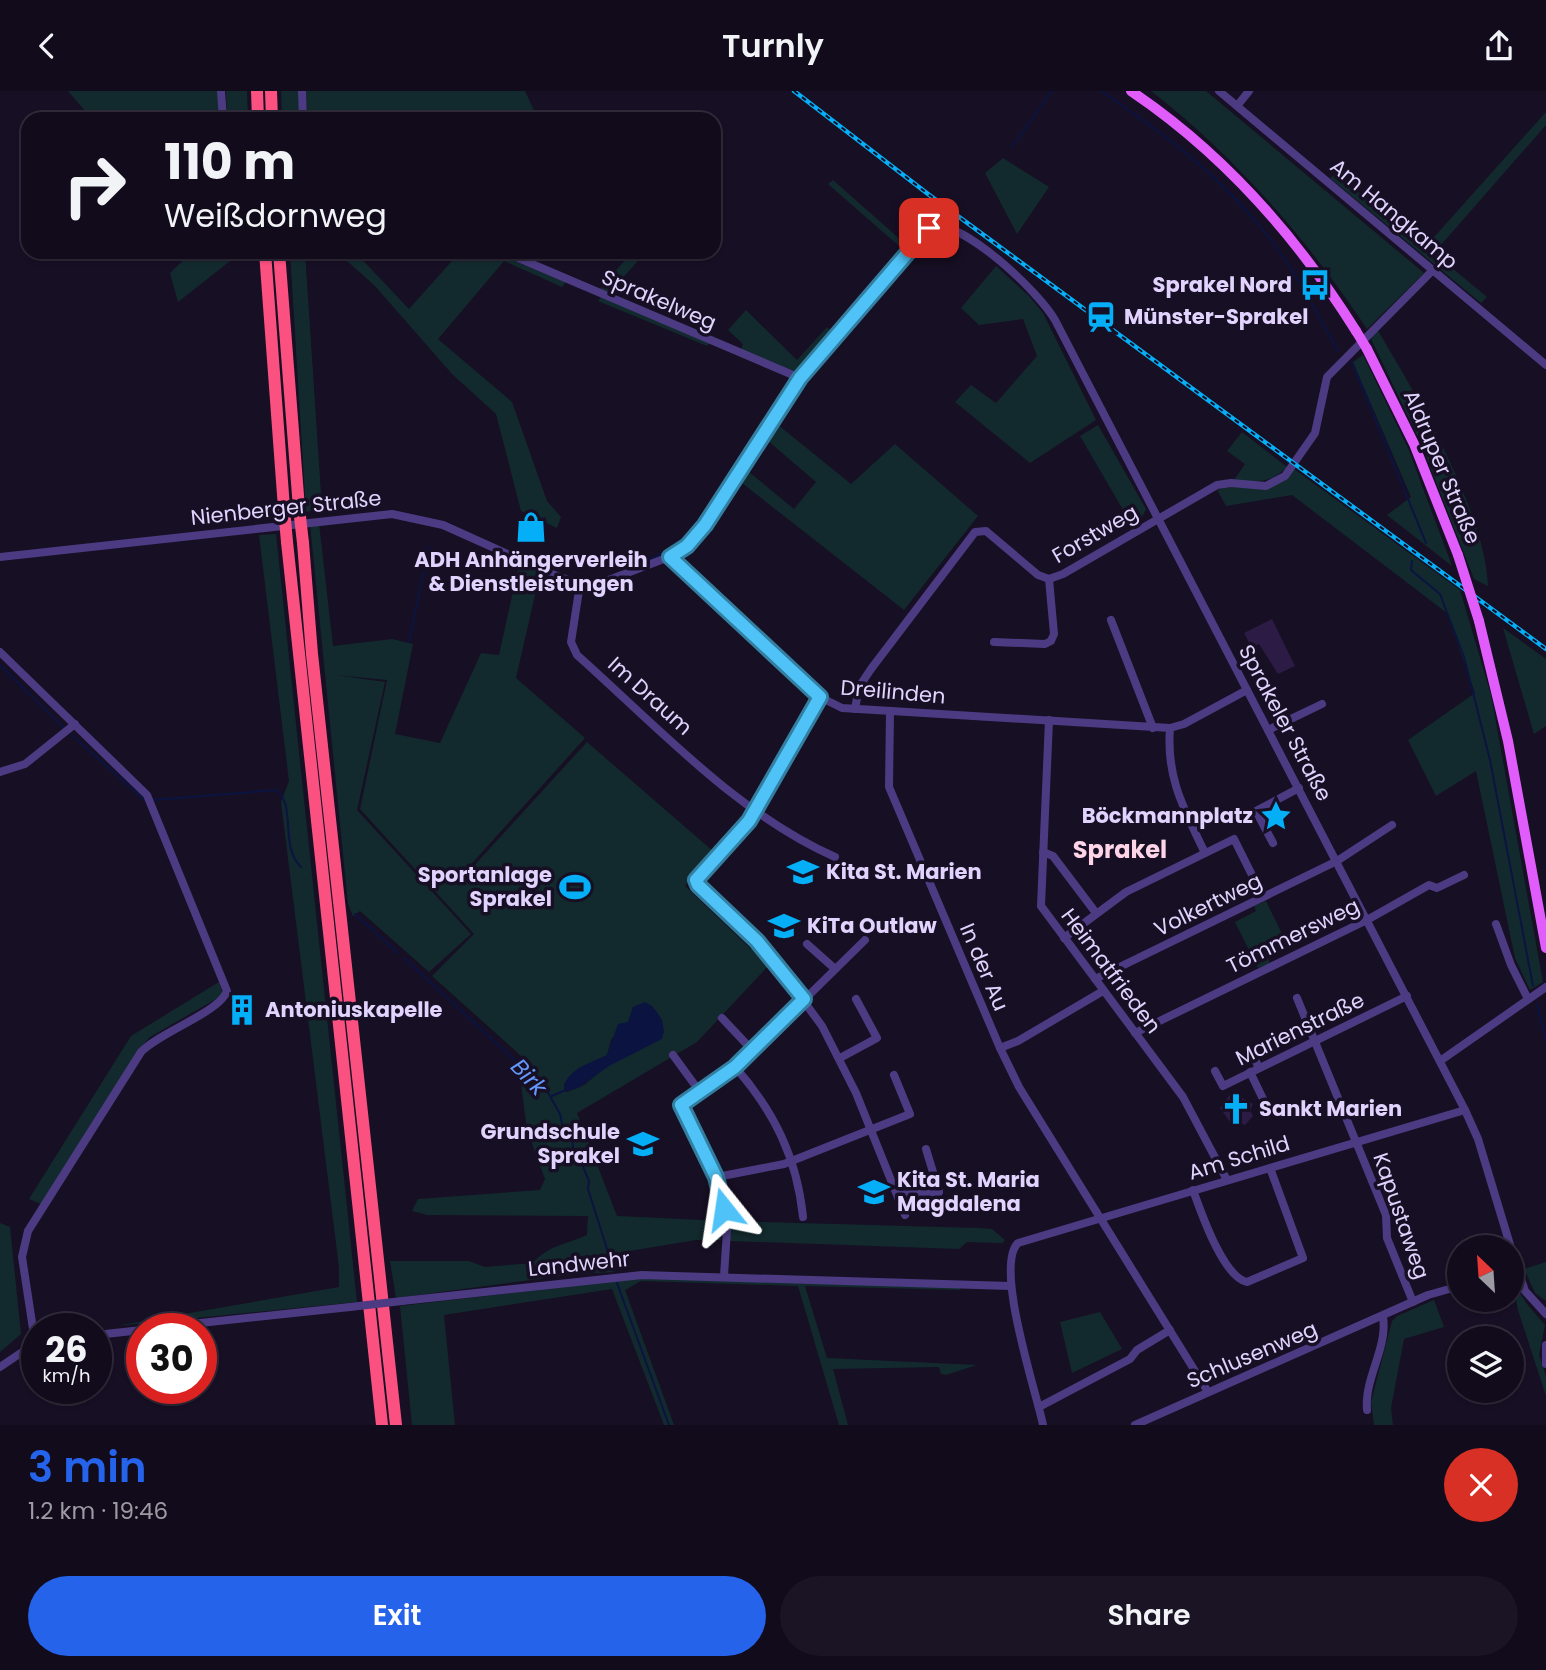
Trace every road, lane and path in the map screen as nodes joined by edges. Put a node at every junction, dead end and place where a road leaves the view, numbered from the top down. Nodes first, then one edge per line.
1 (221, 91) edge
2 (257, 91) edge
3 (271, 91) edge
4 (302, 91) edge
5 (1131, 91) edge
6 (1219, 91) edge
7 (1250, 91) edge
8 (1237, 106) junction
9 (222, 112) edge
10 (258, 112) edge
11 (272, 112) edge
12 (303, 112) edge
13 (978, 246) joint
14 (266, 259) edge
15 (280, 259) edge
16 (520, 259) edge
17 (1433, 270) junction
18 (1546, 365) edge
19 (800, 378) junction
20 (1158, 518) junction
21 (0, 557) edge
22 (670, 557) junction
23 (1049, 579) junction
24 (580, 584) junction
25 (1111, 620) dead end
26 (994, 642) dead end
27 (0, 652) edge
28 (1247, 690) junction
29 (820, 697) junction
30 (1322, 704) dead end
31 (855, 709) junction
32 (890, 712) junction
33 (1049, 720) junction
34 (73, 726) junction
35 (1170, 728) junction
36 (1153, 729) junction
37 (1268, 730) junction
38 (0, 772) edge
39 (1299, 788) junction
40 (756, 809) junction
41 (1392, 825) dead end
42 (1273, 843) dead end
43 (1043, 852) junction
44 (1205, 853) junction
45 (835, 857) dead end
46 (1337, 861) junction
47 (1464, 875) dead end
48 (1263, 897) junction
49 (1097, 913) junction
50 (1367, 919) junction
51 (1496, 924) dead end
52 (1064, 938) junction
53 (865, 940) dead end
54 (807, 944) dead end
55 (1546, 948) edge
56 (834, 968) junction
57 (1095, 979) junction
58 (1546, 987) edge
59 (1102, 991) junction
60 (1407, 996) junction
61 (1297, 998) dead end
62 (804, 999) junction
63 (856, 999) dead end
64 (1528, 999) junction
65 (722, 1018) dead end
66 (1135, 1033) junction
67 (1316, 1039) junction
68 (1000, 1048) junction
69 (1250, 1049) dead end
70 (753, 1051) junction
71 (673, 1055) dead end
72 (839, 1058) junction
73 (1440, 1061) junction
74 (735, 1067) junction
75 (1259, 1068) junction
76 (1215, 1071) dead end
77 (1250, 1072) junction
78 (894, 1076) dead end
79 (700, 1092) junction
80 (1265, 1103) dead end
81 (1465, 1109) junction
82 (871, 1129) junction
83 (1356, 1141) junction
84 (926, 1149) dead end
85 (792, 1161) junction
86 (1270, 1168) junction
87 (716, 1177) junction
88 (1227, 1180) junction
89 (1193, 1190) junction
90 (898, 1195) junction
91 (905, 1215) dead end
92 (803, 1217) dead end
93 (1100, 1217) junction
94 (1507, 1235) edge
95 (724, 1276) junction
96 (1010, 1286) junction
97 (1524, 1289) edge
98 (1447, 1290) edge
99 (1413, 1302) junction
100 (31, 1313) edge
101 (1546, 1314) edge
102 (1383, 1317) junction
103 (217, 1321) edge
104 (1170, 1330) junction
105 (1546, 1345) edge
106 (21, 1352) edge
107 (1546, 1364) edge
108 (0, 1367) edge
109 (1208, 1392) junction
110 (1039, 1407) junction
111 (1367, 1410) dead end
112 (382, 1425) edge
113 (396, 1425) edge
114 (1043, 1425) edge
115 (1135, 1425) edge

1 - 9 street
2 - 10 highway
3 - 11 highway
4 - 12 street
5 - 55 main road, Aldruper Straße, bridge
6 - 8 street, Am Hangkamp
7 - 8 street
8 - 17 street, Am Hangkamp
13 - 19 street, Nienberger Straße
13 - 20 street, Sprakeler Straße
14 - 112 highway, bridge
15 - 113 highway, bridge
16 - 19 street, Sprakelweg
17 - 18 street, Am Hangkamp
17 - 20 street, Forstweg
19 - 22 street, Nienberger Straße
20 - 23 street, Forstweg
20 - 28 street, Sprakeler Straße
21 - 24 street, Nienberger Straße
22 - 24 street, Nienberger Straße
22 - 29 street, Dreilinden
23 - 26 street, Forstweg
23 - 31 street, Forstweg
24 - 40 street, Im Draum
25 - 36 street
27 - 34 street
28 - 35 street, Dreilinden
28 - 37 street, Sprakeler Straße
29 - 31 street, Dreilinden
29 - 40 street
30 - 37 street
31 - 32 street, Dreilinden
32 - 33 street, Dreilinden
32 - 68 street, In der Au
33 - 36 street, Dreilinden
33 - 43 street, Heimatfrieden
34 - 38 street
34 - 100 street
35 - 36 street, Dreilinden
35 - 44 street
37 - 39 street, Sprakeler Straße
39 - 42 street
39 - 46 street, Sprakeler Straße
40 - 45 street, Im Draum
40 - 62 street
41 - 46 street, Volkertweg
43 - 49 street
43 - 52 street, Heimatfrieden
44 - 48 street
44 - 49 street
46 - 48 street, Volkertweg
46 - 50 street, Sprakeler Straße
47 - 50 street, Tömmersweg
48 - 57 street, Volkertweg
49 - 52 street
50 - 60 street, Sprakeler Straße
50 - 66 street, Tömmersweg
51 - 64 street
52 - 57 street, Heimatfrieden
53 - 56 street
54 - 56 street
56 - 62 street
57 - 59 street, Heimatfrieden
58 - 64 street
59 - 66 street, Heimatfrieden
59 - 68 street
60 - 67 street, Marienstraße
60 - 73 street, Sprakeler Straße
61 - 67 street, Kapustaweg
62 - 70 street
62 - 72 street
63 - 72 street
64 - 73 street
65 - 70 street
66 - 88 street, Heimatfrieden
67 - 75 street, Marienstraße
67 - 83 street, Kapustaweg
68 - 93 street, In der Au
69 - 75 street
70 - 74 street
71 - 79 street
72 - 82 street
73 - 81 street, Sprakeler Straße
74 - 79 street
74 - 85 street
75 - 77 street, Marienstraße
76 - 77 street, Marienstraße
77 - 80 street
78 - 82 street
79 - 87 street
81 - 83 street, Am Schild
81 - 94 street, Sprakeler Straße
82 - 85 street
82 - 90 street
83 - 86 street, Am Schild
83 - 99 street, Kapustaweg
84 - 90 street
85 - 87 street
85 - 92 street
86 - 88 street, Am Schild
86 - 89 street
87 - 95 street
88 - 89 street, Am Schild
89 - 93 street, Am Schild
90 - 91 street
93 - 96 street, Am Schild
93 - 104 street, In der Au
95 - 96 street, Landwehr
95 - 103 street, Landwehr, bridge
96 - 110 street
97 - 101 street, Sprakeler Straße
98 - 99 street, Schlusenweg
99 - 102 street, Schlusenweg
102 - 109 street, Schlusenweg
102 - 111 street
104 - 109 street, In der Au
104 - 110 street
105 - 107 street
106 - 108 street
109 - 115 street, Schlusenweg
110 - 114 street

